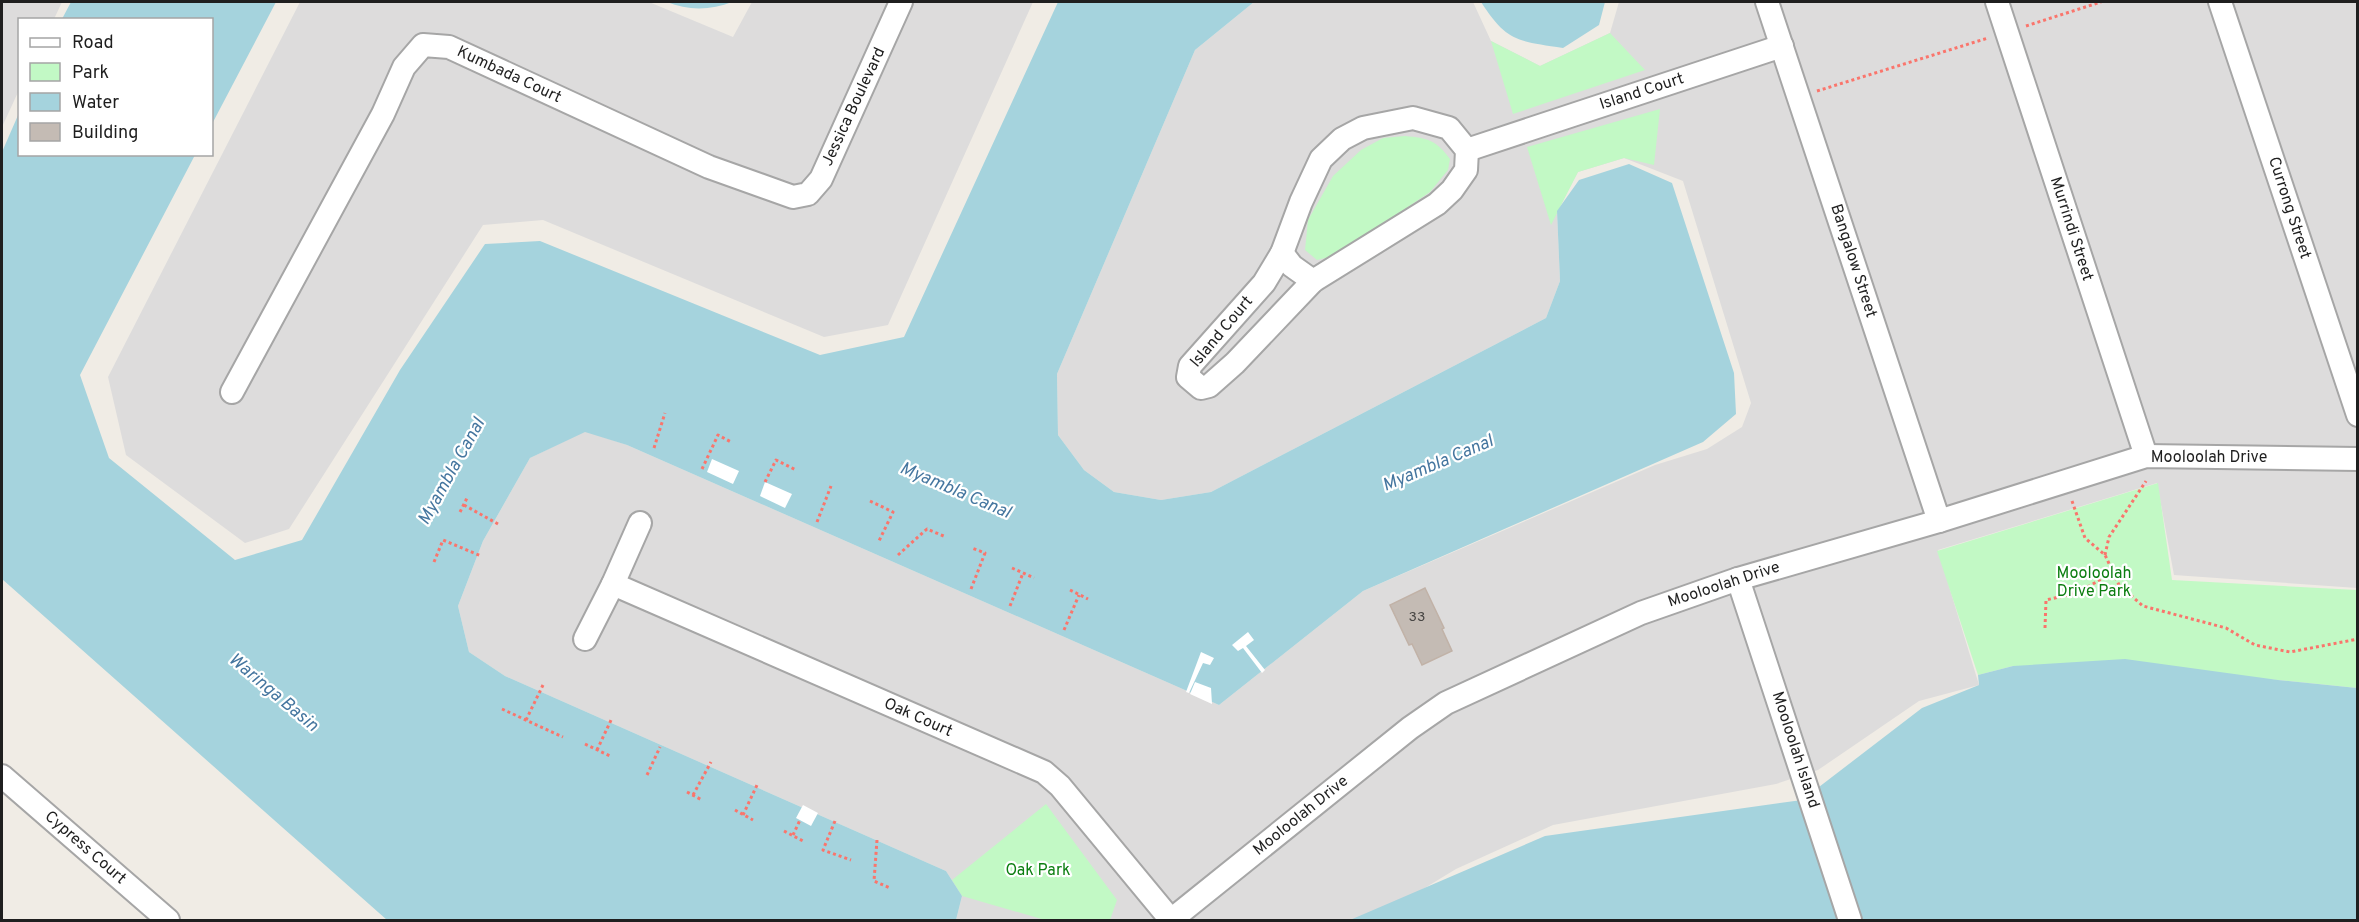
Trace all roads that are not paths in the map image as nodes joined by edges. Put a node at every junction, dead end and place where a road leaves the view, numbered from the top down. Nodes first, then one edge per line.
1 (901, 2) edge
2 (1767, 2) edge
3 (1997, 2) edge
4 (2220, 2) edge
5 (1782, 46) junction
6 (1467, 150) junction
7 (793, 197) joint
8 (1282, 253) junction
9 (1313, 281) junction
10 (232, 392) dead end
11 (2358, 415) edge
12 (2146, 456) junction
13 (2358, 459) edge
14 (1939, 521) junction
15 (640, 523) dead end
16 (1738, 579) junction
17 (613, 584) junction
18 (585, 639) dead end
19 (2, 776) edge
20 (168, 921) edge
21 (1171, 921) edge
22 (1850, 921) edge

1 - 7 street, Jessica Boulevard
2 - 5 street, Bangalow Street
3 - 12 street, Murrindi Street
4 - 11 street, Currong Street
5 - 6 street, Island Court
5 - 14 street, Bangalow Street
6 - 8 street, Island Court
6 - 9 street, Island Court
7 - 10 street, Kumbada Court
8 - 9 street
8 - 9 street, Island Court
12 - 13 street, Mooloolah Drive
12 - 14 street, Mooloolah Drive
14 - 16 street, Mooloolah Drive
15 - 17 street
16 - 21 street, Mooloolah Drive
16 - 22 street, Mooloolah Island
17 - 18 street
17 - 21 street, Oak Court
19 - 20 street, Cypress Court

